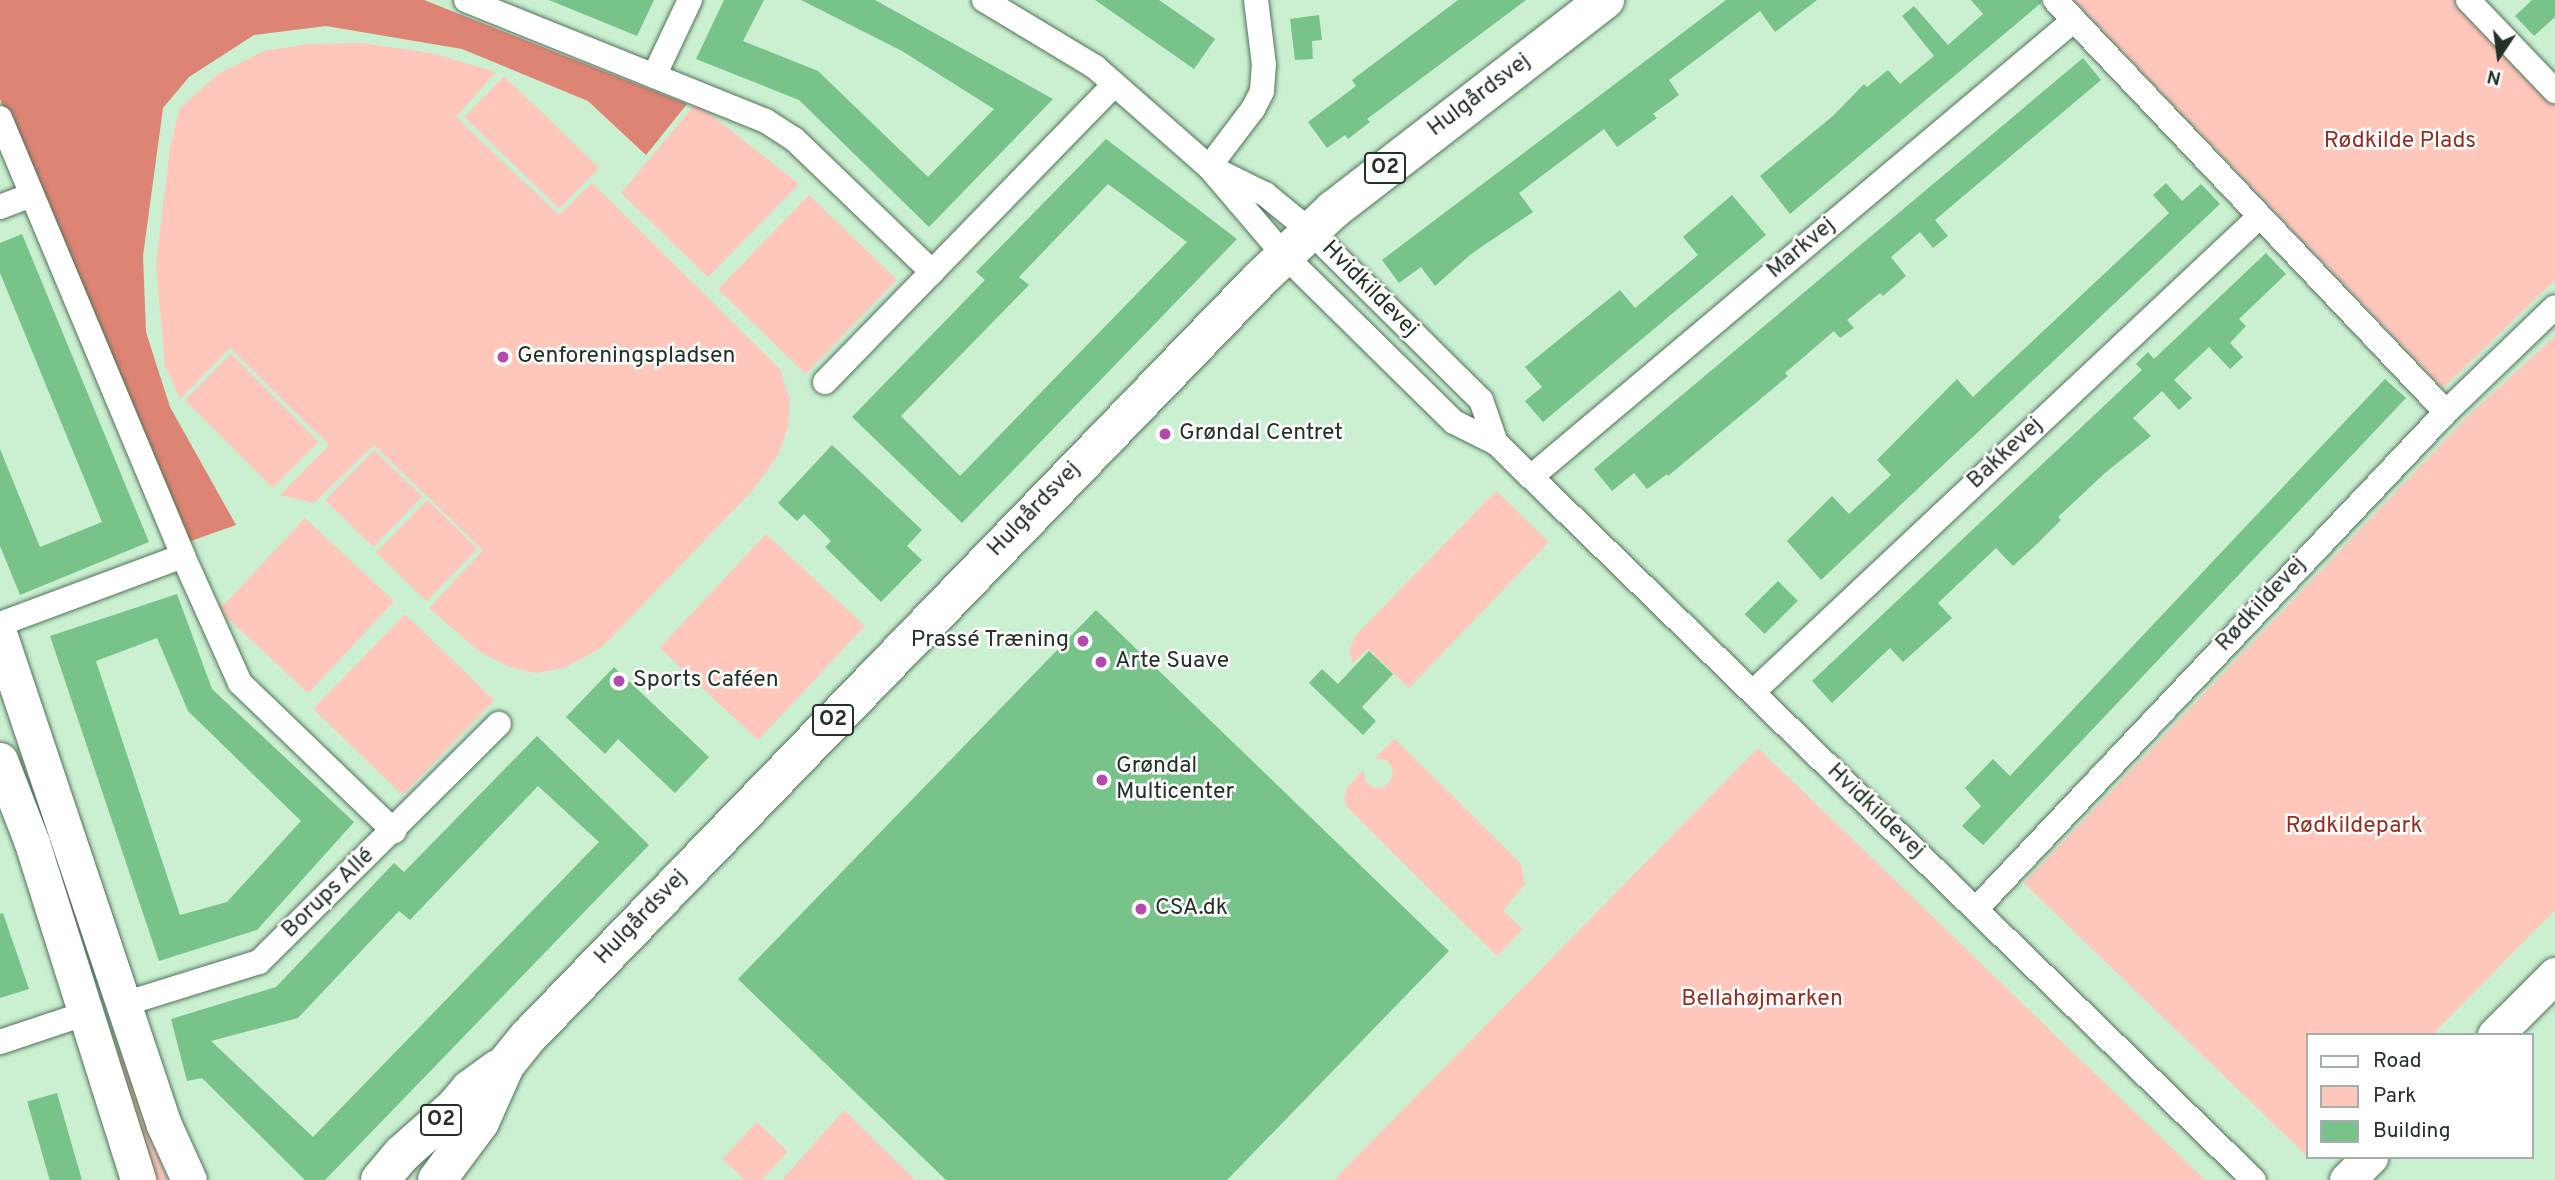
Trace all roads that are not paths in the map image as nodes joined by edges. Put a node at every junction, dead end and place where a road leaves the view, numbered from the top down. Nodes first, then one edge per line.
1 (466, 0) edge
2 (690, 0) edge
3 (984, 0) edge
4 (1256, 0) edge
5 (1605, 0) edge
6 (2055, 0) edge
7 (2478, 3) edge
8 (2074, 20) junction
9 (654, 76) junction
10 (1114, 85) junction
11 (2555, 91) edge
12 (0, 118) edge
13 (1209, 167) junction
14 (31, 195) junction
15 (0, 207) edge
16 (2259, 217) junction
17 (1296, 243) junction
18 (932, 272) junction
19 (2555, 307) edge
20 (825, 383) dead end
21 (2446, 411) junction
22 (1496, 443) junction
23 (1531, 477) junction
24 (183, 556) junction
25 (0, 624) edge
26 (0, 636) edge
27 (1752, 692) junction
28 (499, 724) dead end
29 (0, 760) edge
30 (394, 831) junction
31 (1976, 909) junction
32 (2555, 975) edge
33 (124, 1004) junction
34 (87, 1013) junction
35 (2497, 1033) edge
36 (0, 1042) edge
37 (506, 1064) junction
38 (455, 1107) junction
39 (2369, 1159) edge
40 (138, 1180) edge
41 (189, 1180) edge
42 (380, 1180) edge
43 (407, 1180) edge
44 (437, 1180) edge
45 (2254, 1180) edge
46 (2347, 1180) edge

1 - 9 street
2 - 9 street
3 - 10 street, Hvidkildevej
4 - 13 street
5 - 17 main road, Hulgårdsvej / O2
6 - 8 street
7 - 11 street
8 - 16 street
8 - 23 street, Markvej
9 - 18 street
10 - 13 street, Hvidkildevej
10 - 18 street
12 - 14 street
13 - 17 street, Hvidkildevej
13 - 17 street, Hvidkildevej
14 - 15 street
14 - 24 street
16 - 21 street
16 - 27 street, Bakkevej
17 - 22 street, Hvidkildevej
17 - 22 street, Hvidkildevej
17 - 37 main road, Hulgårdsvej / O2
18 - 20 street
19 - 21 street, Rødkildevej
21 - 31 street, Rødkildevej
22 - 23 street, Hvidkildevej
23 - 27 street, Hvidkildevej
24 - 25 street
24 - 30 street
26 - 33 street
27 - 31 street, Hvidkildevej
28 - 30 street, Borups Allé
29 - 34 street
30 - 33 street, Borups Allé
31 - 45 street, Hvidkildevej
32 - 35 street
33 - 41 street
34 - 36 street
34 - 40 street
37 - 38 main road, Hulgårdsvej / O2
37 - 44 main road, Hulgårdsvej / O2
38 - 42 main road, Hulgårdsvej / O2
38 - 43 main road
39 - 46 street

